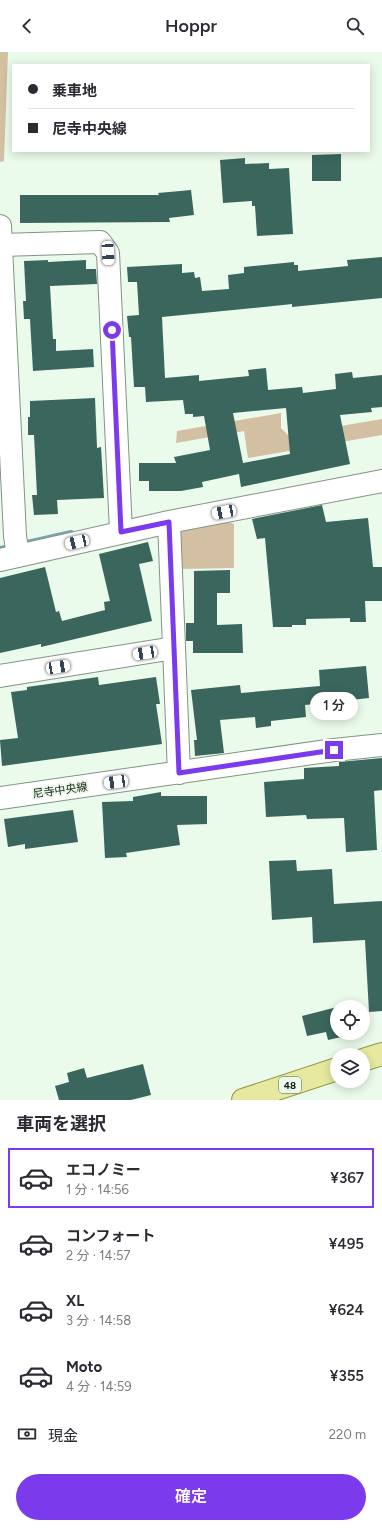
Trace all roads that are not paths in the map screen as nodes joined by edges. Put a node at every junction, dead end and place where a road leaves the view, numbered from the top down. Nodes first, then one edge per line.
1 (1, 235) edge
2 (3, 385) edge
3 (382, 481) edge
4 (169, 522) junction
5 (121, 524) junction
6 (11, 551) edge
7 (174, 648) junction
8 (0, 676) edge
9 (382, 745) edge
10 (179, 773) junction
11 (0, 798) edge
12 (382, 1054) edge
13 (370, 1058) edge
14 (330, 1071) edge
15 (243, 1100) edge

1 - 2 street
1 - 5 street
2 - 6 street
3 - 4 street
4 - 5 street
4 - 7 street
5 - 6 street
7 - 8 street
7 - 10 street
9 - 10 street, 尼寺中央線
10 - 11 street, 尼寺中央線
12 - 13 main road
14 - 15 main road, 48

